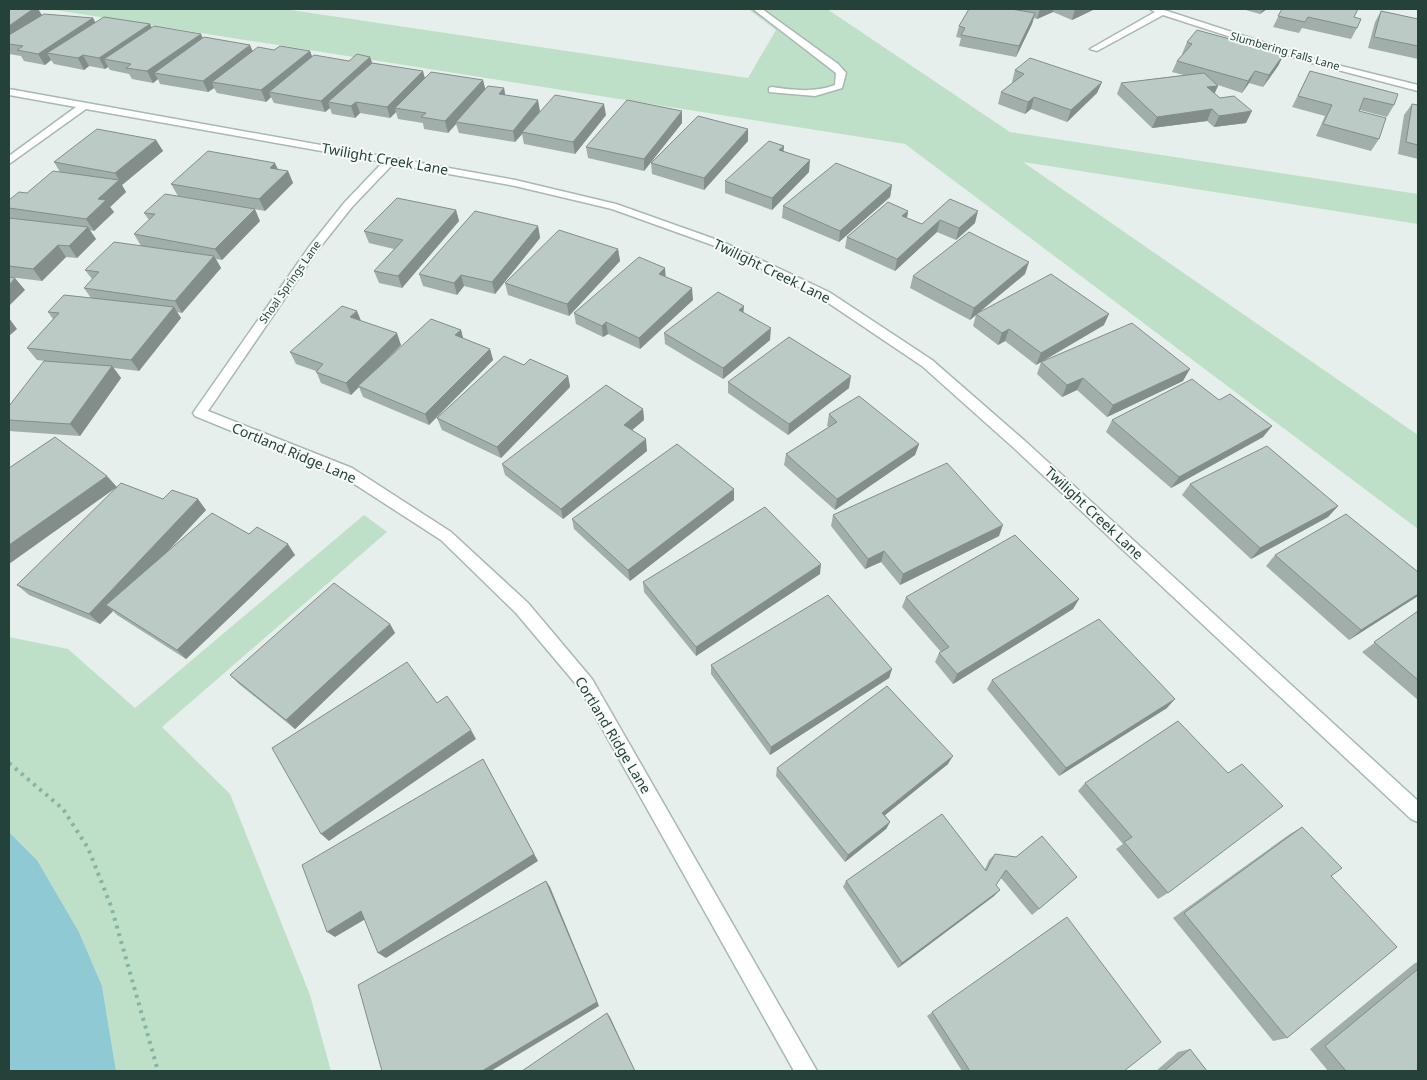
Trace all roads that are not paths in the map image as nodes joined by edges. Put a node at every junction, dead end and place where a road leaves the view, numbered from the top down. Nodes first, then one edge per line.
1 (757, 9) edge
2 (1158, 10) edge
3 (1094, 49) dead end
4 (1418, 88) edge
5 (772, 90) dead end
6 (9, 92) edge
7 (85, 105) junction
8 (392, 160) junction
9 (9, 162) edge
10 (200, 413) joint
11 (1418, 813) edge
12 (806, 1071) edge

1 - 5 street
2 - 3 street
2 - 4 street, Slumbering Falls Lane
6 - 7 street, Twilight Creek Lane
7 - 8 street, Twilight Creek Lane
7 - 9 street
8 - 10 street, Shoal Springs Lane
8 - 11 street, Twilight Creek Lane
10 - 12 street, Cortland Ridge Lane

